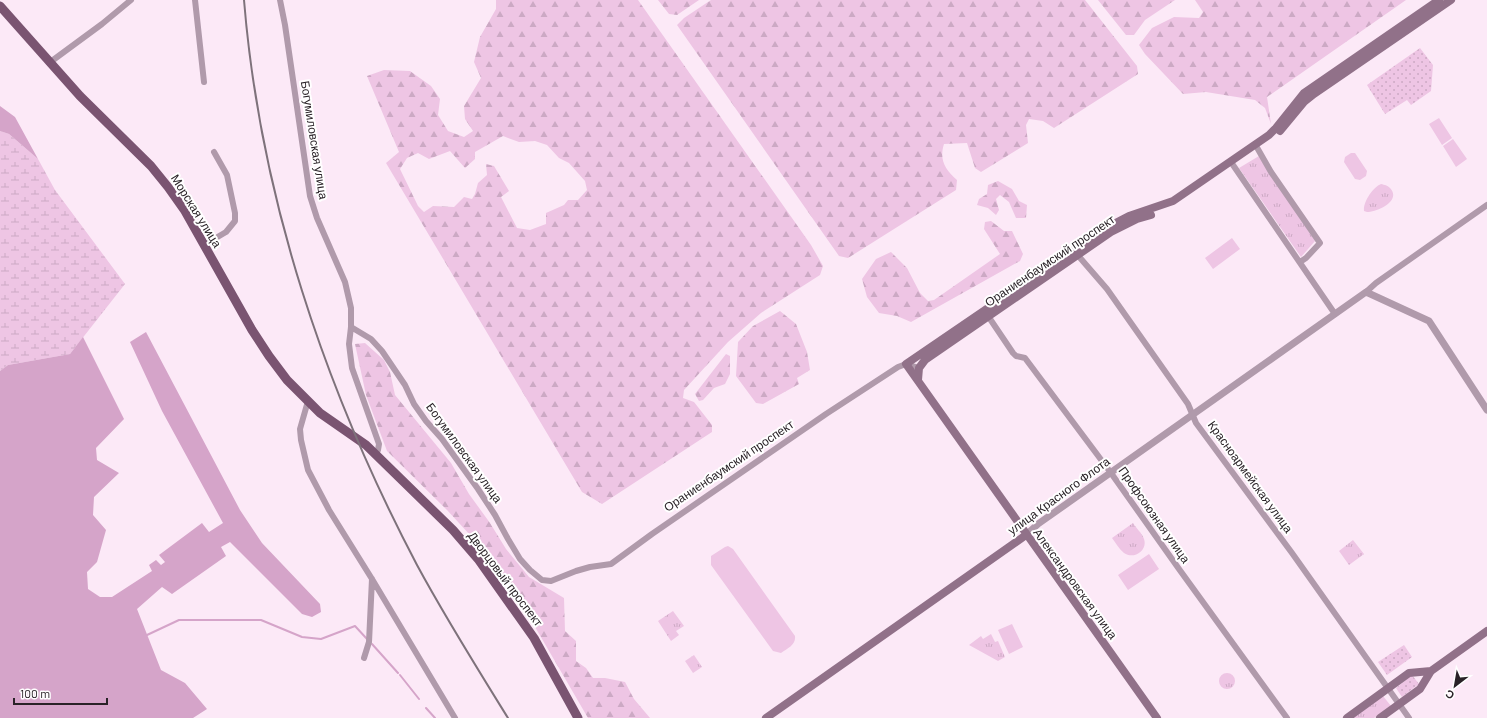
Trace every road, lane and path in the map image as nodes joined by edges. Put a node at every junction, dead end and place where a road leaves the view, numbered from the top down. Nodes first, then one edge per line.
1 (131, 0) edge
2 (195, 0) edge
3 (280, 0) edge
4 (1439, 0) edge
5 (1451, 0) edge
6 (0, 6) edge
7 (49, 63) junction
8 (204, 82) dead end
9 (1256, 147) junction
10 (214, 152) dead end
11 (1233, 165) junction
12 (1487, 205) edge
13 (204, 245) junction
14 (1076, 253) junction
15 (1300, 262) junction
16 (1366, 292) junction
17 (986, 314) junction
18 (1335, 314) junction
19 (351, 326) junction
20 (906, 364) junction
21 (919, 368) junction
22 (918, 380) junction
23 (308, 401) junction
24 (1487, 410) edge
25 (1193, 415) junction
26 (356, 439) joint
27 (376, 455) junction
28 (1111, 473) junction
29 (1026, 535) junction
30 (562, 576) joint
31 (372, 579) junction
32 (1487, 631) edge
33 (364, 658) dead end
34 (1431, 671) junction
35 (1409, 673) junction
36 (1388, 688) junction
37 (1420, 689) junction
38 (1399, 704) junction
39 (455, 718) edge
40 (578, 718) edge
41 (766, 718) edge
42 (1157, 718) edge
43 (1287, 718) edge
44 (1348, 718) edge
45 (1380, 718) edge
46 (1410, 718) edge

1 - 7 street
2 - 8 street
3 - 19 street, Богумиловская улица
4 - 9 main road, Ораниенбаумский проспект
5 - 9 main road, Ораниенбаумский проспект
6 - 7 main road, Морская улица
7 - 13 main road, Морская улица
9 - 11 main road, Ораниенбаумский проспект
9 - 14 main road, Ораниенбаумский проспект
9 - 15 street
10 - 13 street
11 - 14 main road, Ораниенбаумский проспект
11 - 15 street
12 - 16 street
13 - 23 main road, Морская улица
14 - 17 main road, Ораниенбаумский проспект
14 - 25 street, Красноармейская улица
15 - 18 street
16 - 18 street, улица Красного Флота
16 - 24 street
17 - 20 main road, Ораниенбаумский проспект
17 - 21 main road, Ораниенбаумский проспект
17 - 28 street, Профсоюзная улица
18 - 25 street, улица Красного Флота
19 - 27 street, Богумиловская улица
19 - 30 street, Богумиловская улица
20 - 21 street
20 - 22 main road, Александровская улица
20 - 30 street, Ораниенбаумский проспект
21 - 22 main road
22 - 29 main road, Александровская улица
23 - 26 main road, Морская улица
23 - 31 street
25 - 28 street, улица Красного Флота
25 - 36 street, Красноармейская улица
26 - 27 main road, Дворцовый проспект
27 - 40 main road, Дворцовый проспект
28 - 29 street, улица Красного Флота
28 - 43 street, Профсоюзная улица
29 - 41 main road, улица Красного Флота
29 - 42 main road, Александровская улица
31 - 33 street
31 - 39 street
32 - 34 main road
34 - 35 main road
34 - 37 main road
35 - 36 main road
35 - 37 main road
36 - 38 street, Красноармейская улица
36 - 44 main road
37 - 38 main road
38 - 45 main road
38 - 46 street, Красноармейская улица

